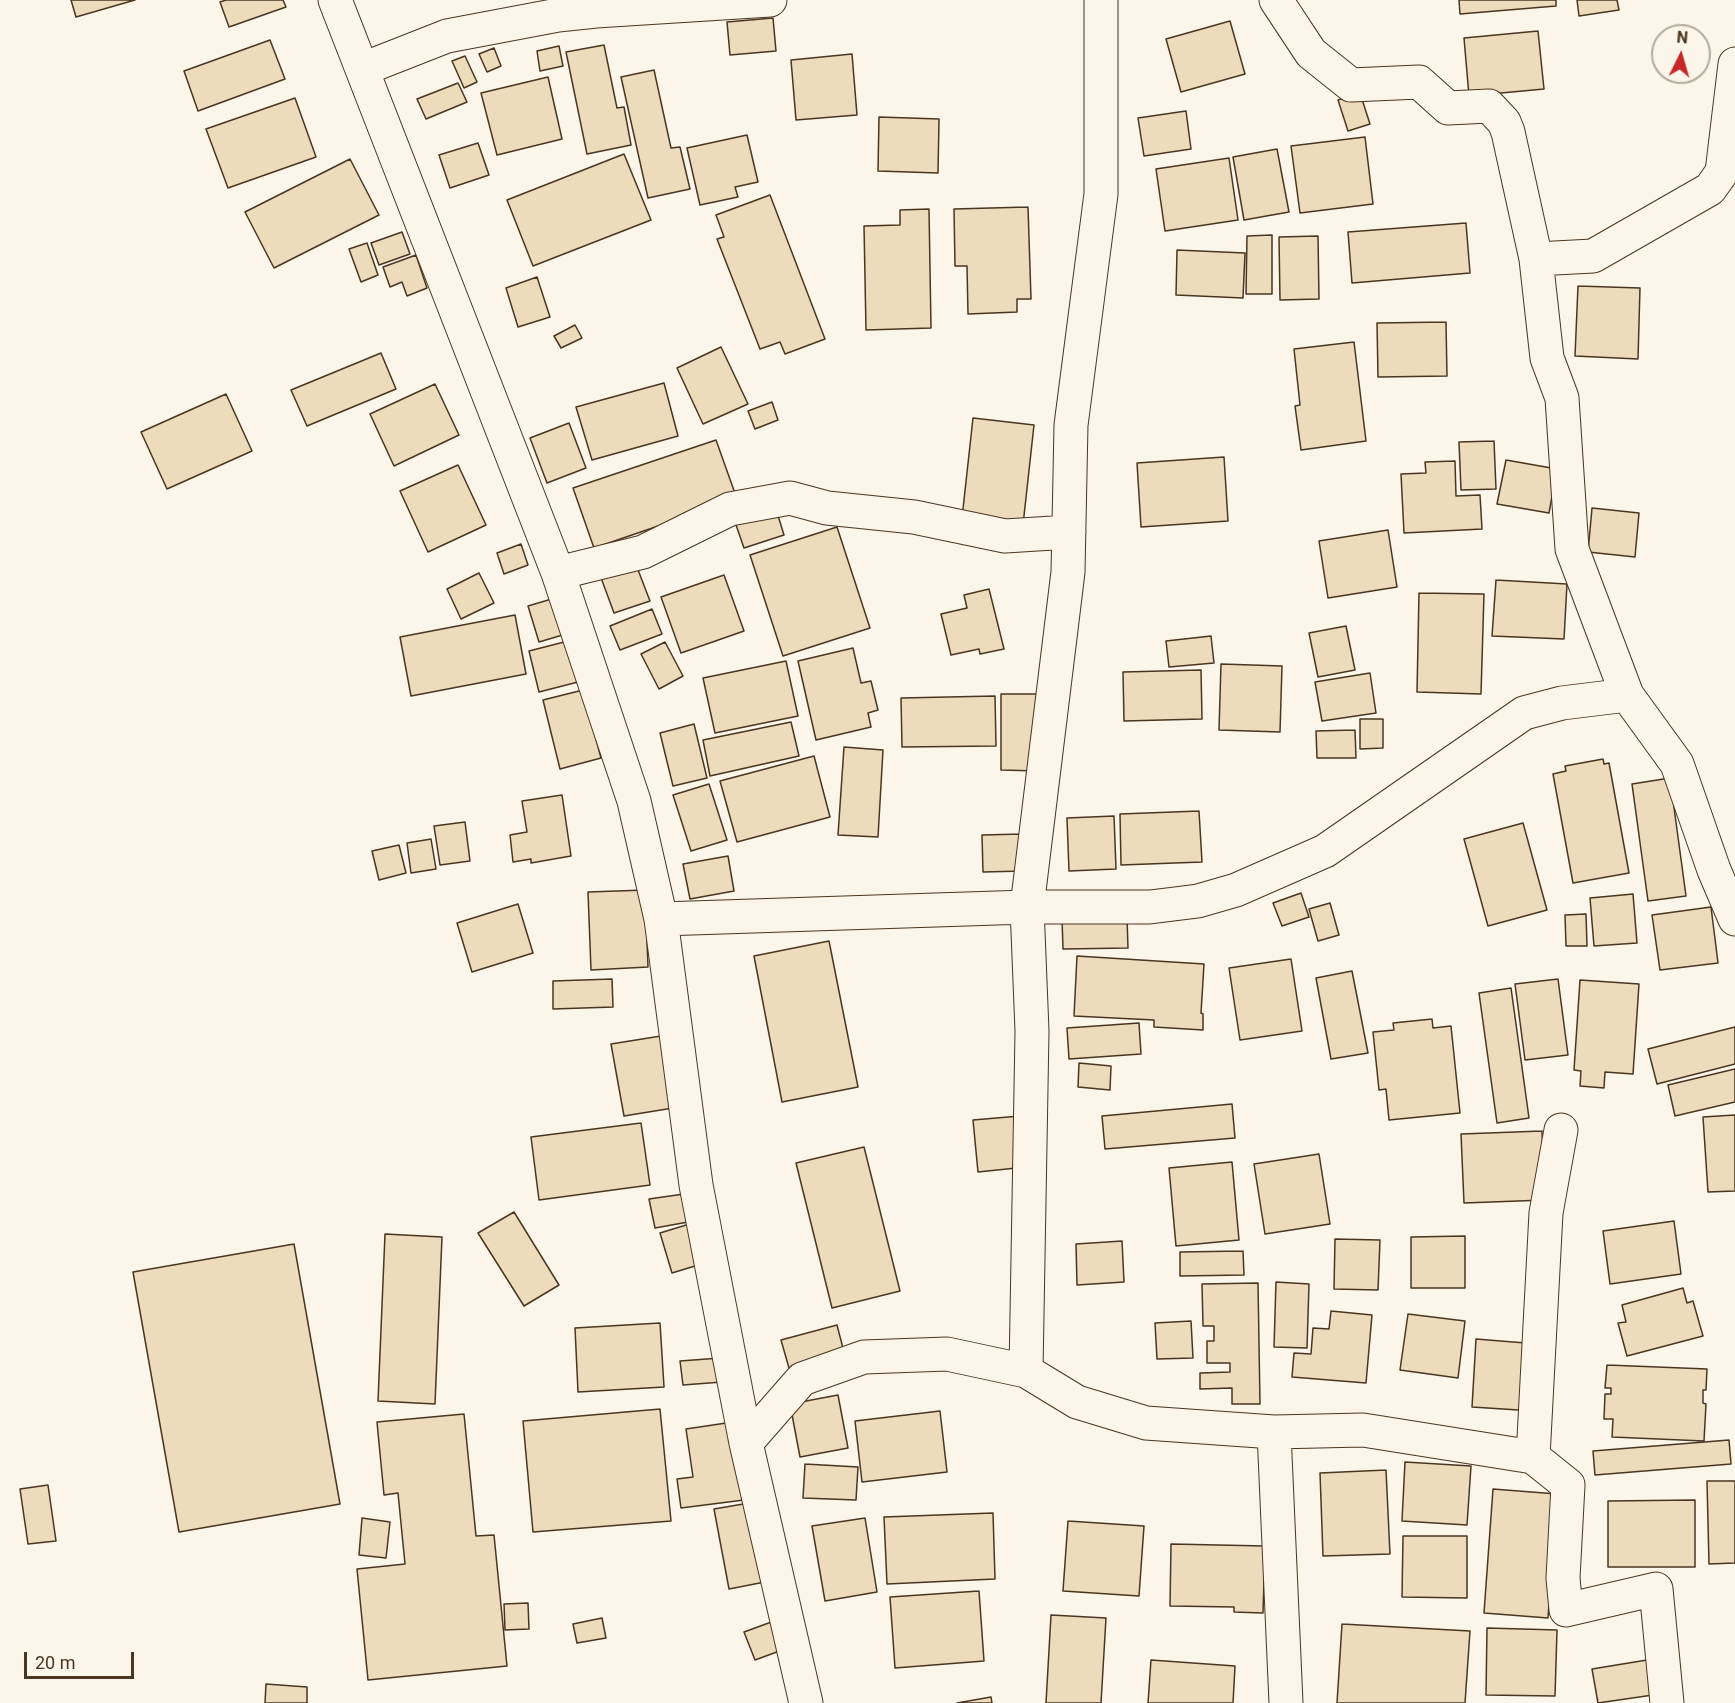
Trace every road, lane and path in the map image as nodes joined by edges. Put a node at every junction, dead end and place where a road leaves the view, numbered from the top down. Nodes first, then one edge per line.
1 (335, 0) edge
2 (770, 0) edge
3 (1101, 0) edge
4 (1276, 0) edge
5 (557, 8) edge
6 (1735, 64) edge
7 (363, 69) junction
8 (1536, 259) junction
9 (1069, 532) junction
10 (558, 573) junction
11 (1627, 695) junction
12 (1027, 907) junction
13 (661, 919) junction
14 (1735, 919) edge
15 (1561, 1130) dead end
16 (1026, 1371) junction
17 (1274, 1432) junction
18 (746, 1443) junction
19 (1533, 1457) junction
20 (806, 1703) edge
21 (1286, 1703) edge
22 (1667, 1703) edge

1 - 7 street
2 - 5 street
3 - 9 street
4 - 8 street
5 - 7 street
6 - 8 street
7 - 10 street
8 - 11 street
9 - 10 street
9 - 12 street
10 - 13 street
11 - 12 street
11 - 14 street
12 - 13 street
12 - 16 street
13 - 18 street
15 - 19 street
16 - 17 street
16 - 18 street
17 - 19 street
17 - 21 street
18 - 20 street
19 - 22 street

